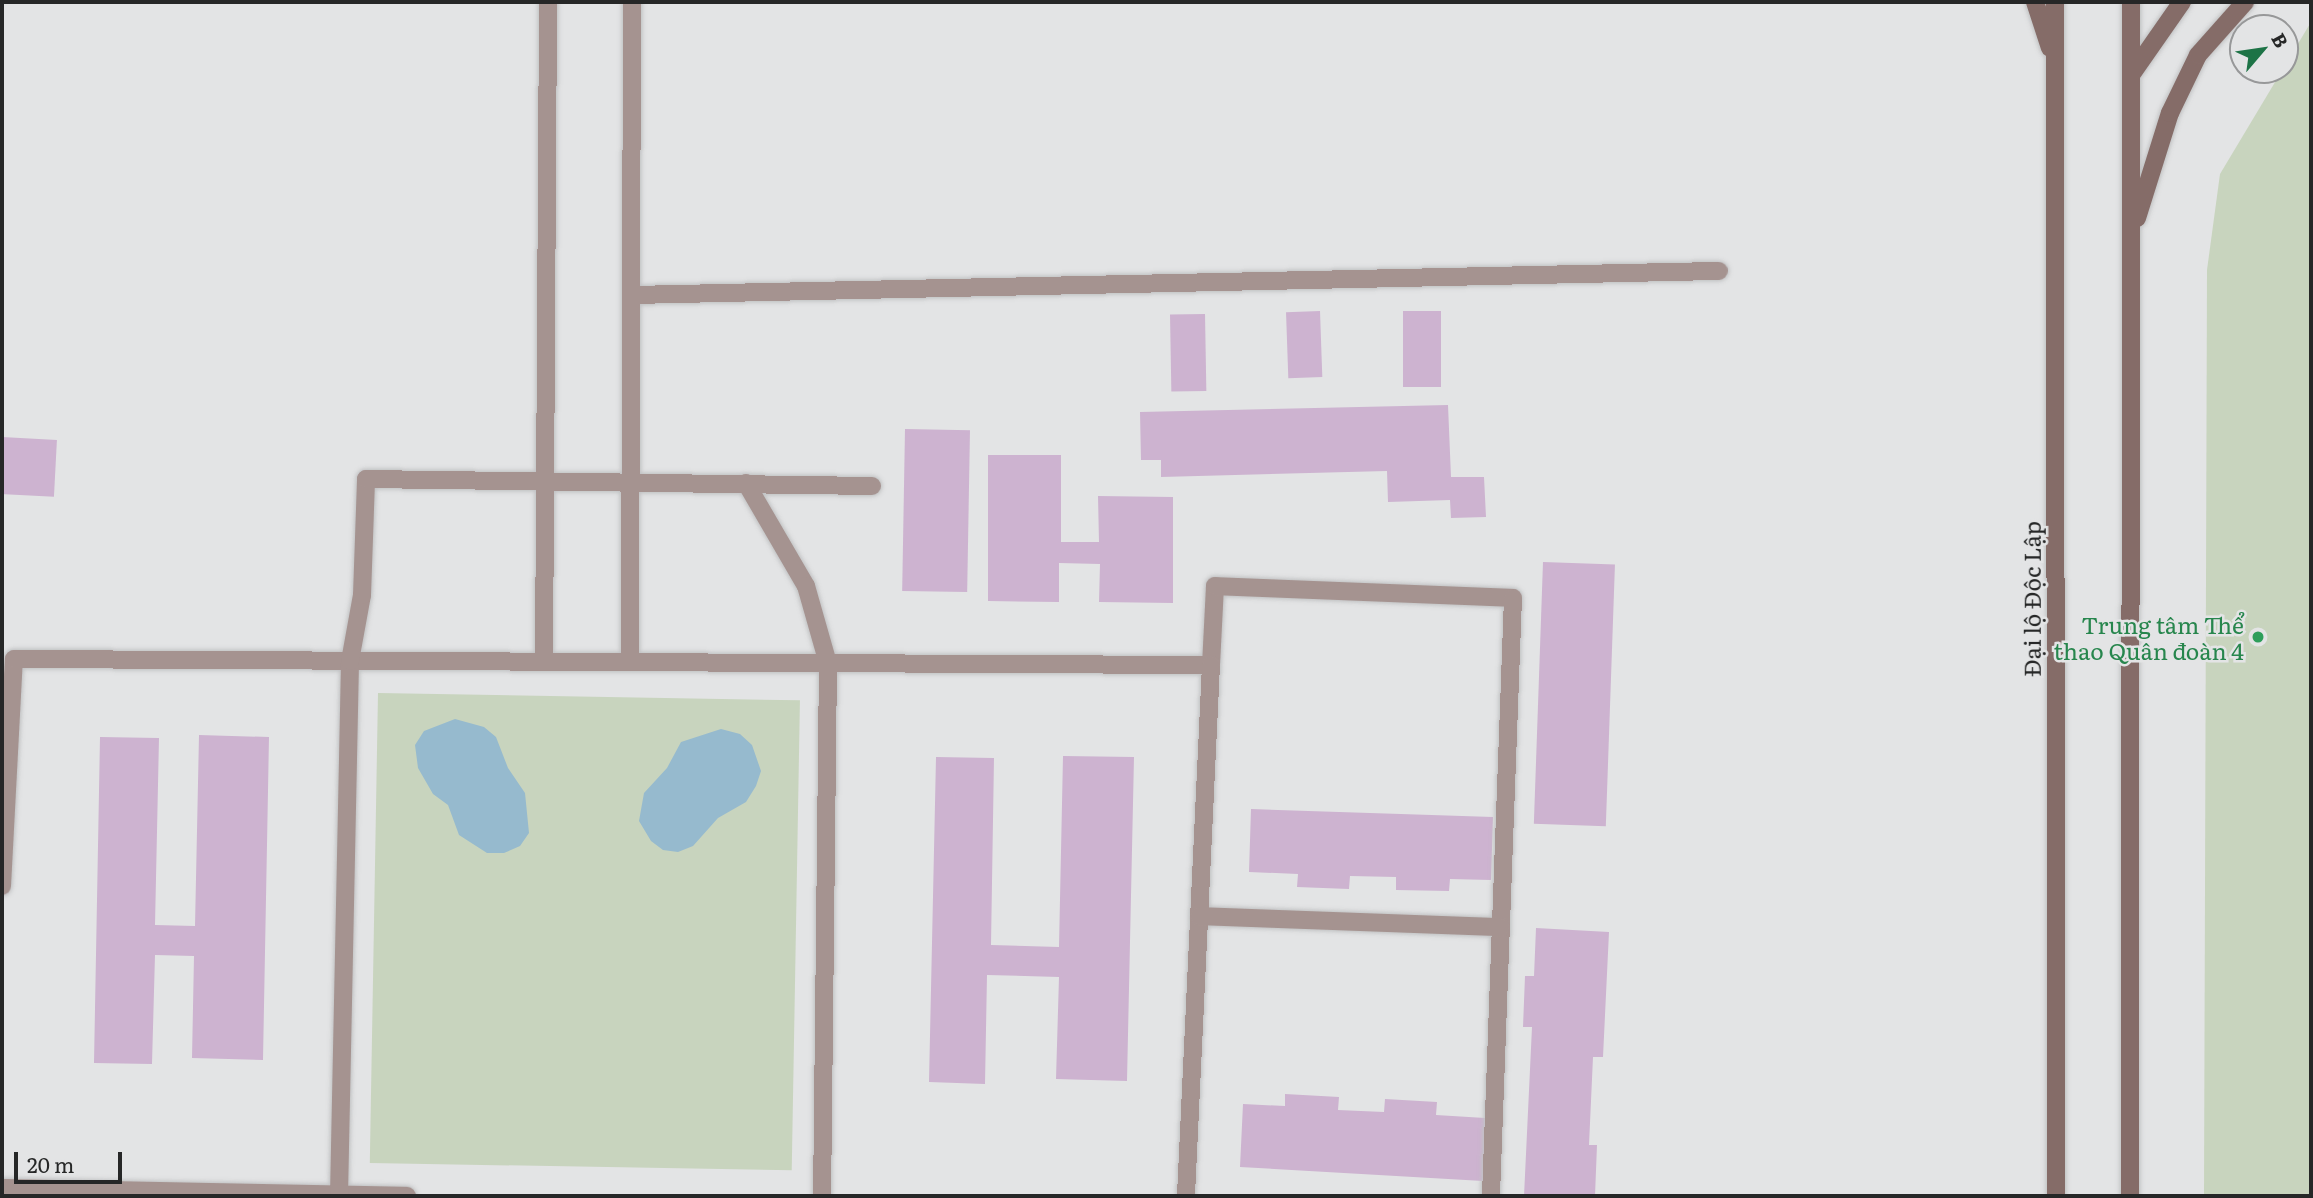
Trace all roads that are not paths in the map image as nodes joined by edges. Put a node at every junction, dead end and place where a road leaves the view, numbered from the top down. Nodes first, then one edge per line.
1 (548, 2) edge
2 (632, 2) edge
3 (2035, 2) edge
4 (2055, 2) edge
5 (2131, 2) edge
6 (2182, 2) edge
7 (2245, 2) edge
8 (2056, 67) junction
9 (2131, 75) junction
10 (2131, 245) junction
11 (1719, 271) dead end
12 (633, 295) junction
13 (545, 480) junction
14 (632, 481) junction
15 (746, 484) junction
16 (872, 486) dead end
17 (350, 661) junction
18 (544, 662) junction
19 (630, 662) junction
20 (828, 663) junction
21 (1211, 665) junction
22 (2, 886) edge
23 (1199, 916) junction
24 (1501, 927) junction
25 (2, 1188) edge
26 (339, 1196) edge
27 (407, 1196) edge
28 (822, 1196) edge
29 (1186, 1196) edge
30 (1491, 1196) edge
31 (2056, 1196) edge
32 (2130, 1196) edge

1 - 13 lane
2 - 12 lane
3 - 8 main road
4 - 8 main road, Đại lộ Độc Lập
5 - 9 main road
6 - 9 main road
7 - 10 main road
8 - 31 main road, Đại lộ Độc Lập
9 - 10 main road
10 - 32 main road
11 - 12 lane
12 - 14 lane
13 - 14 lane
13 - 17 lane
13 - 18 lane
14 - 15 lane
14 - 19 lane
15 - 16 lane
15 - 20 lane
17 - 18 lane
17 - 22 lane
17 - 26 lane
18 - 19 lane
19 - 20 lane
20 - 21 lane
20 - 28 lane
21 - 23 lane
21 - 24 lane
23 - 24 lane
23 - 29 lane
24 - 30 lane
25 - 26 lane
26 - 27 lane

